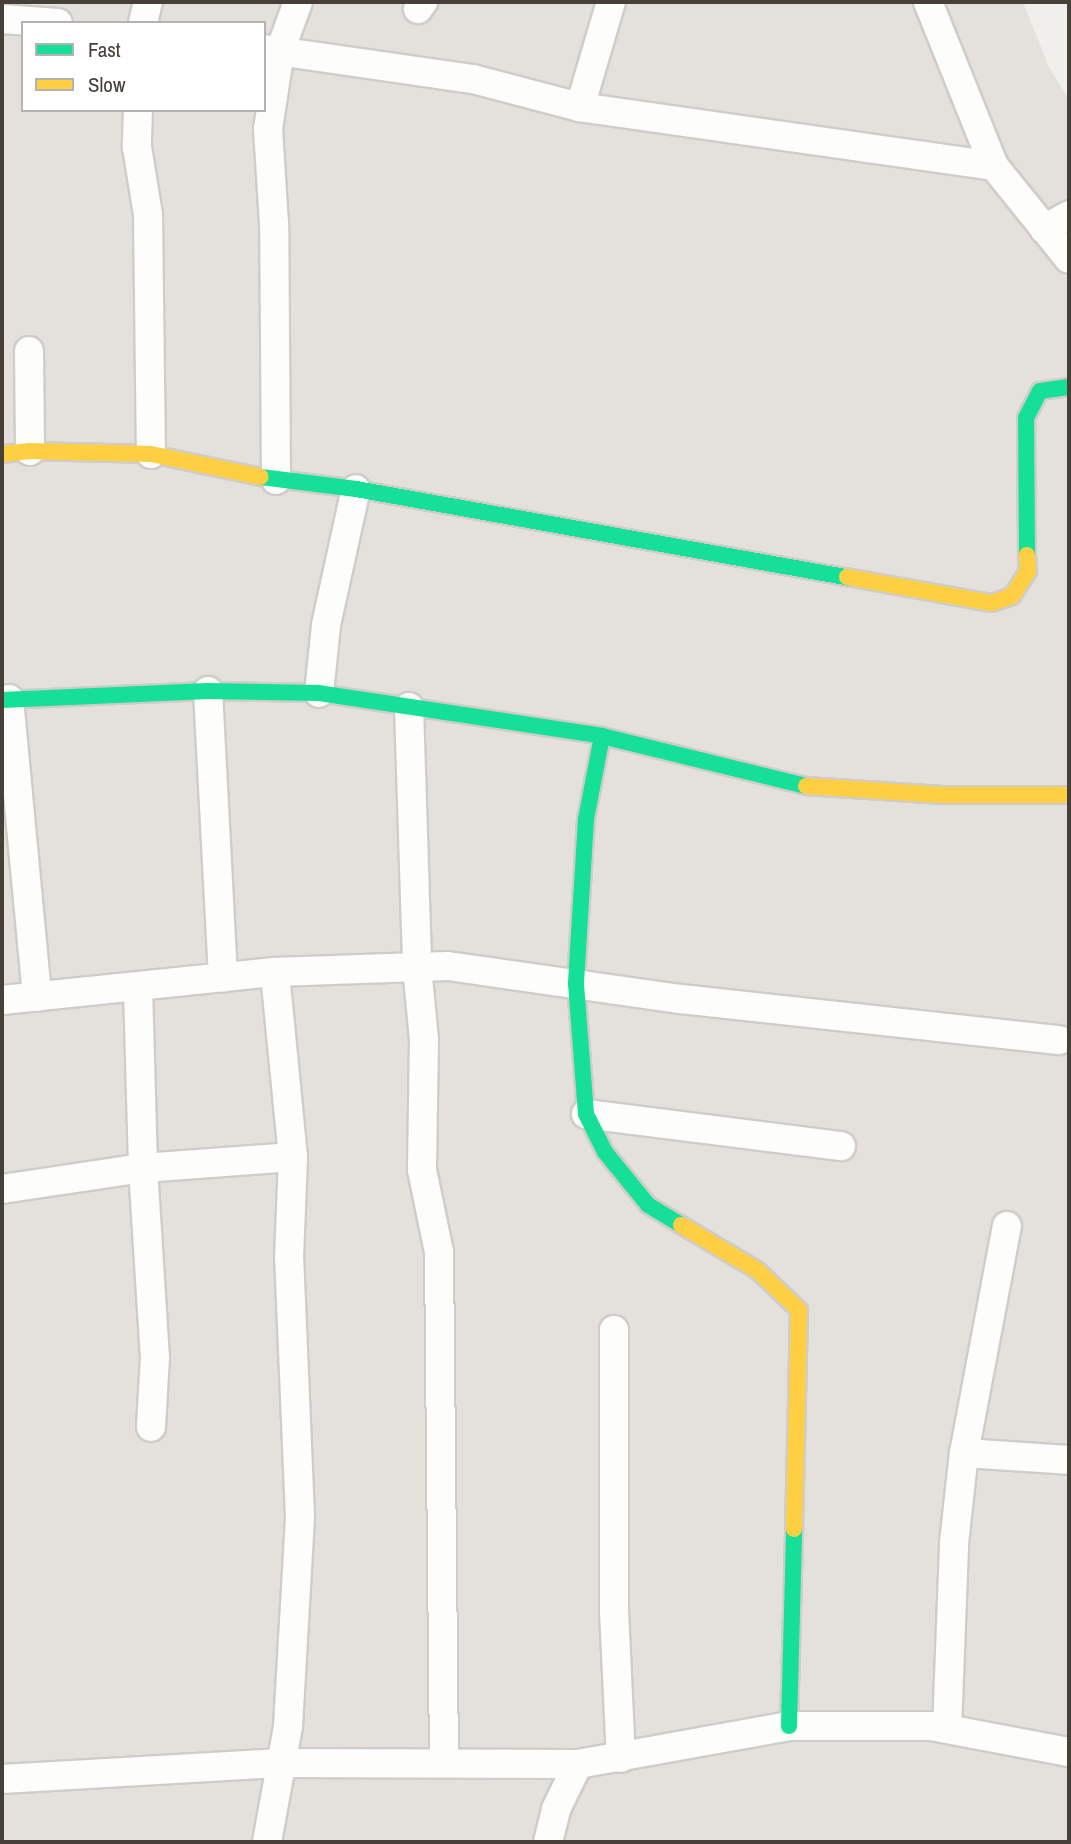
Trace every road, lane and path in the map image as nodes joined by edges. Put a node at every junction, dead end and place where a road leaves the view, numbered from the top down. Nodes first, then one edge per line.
1 (148, 2) edge
2 (298, 2) edge
3 (611, 2) edge
4 (928, 2) edge
5 (4, 20) edge
6 (22, 21) edge
7 (143, 21) edge
8 (272, 50) edge
9 (580, 107) junction
10 (138, 112) edge
11 (994, 166) junction
12 (1069, 215) edge
13 (1044, 229) junction
14 (1069, 259) edge
15 (29, 351) dead end
16 (1069, 387) edge
17 (30, 451) junction
18 (2, 454) edge
19 (151, 454) junction
20 (276, 480) junction
21 (356, 489) junction
22 (208, 691) junction
23 (319, 693) junction
24 (5, 700) edge
25 (409, 707) junction
26 (602, 736) junction
27 (1069, 795) edge
28 (417, 967) junction
29 (275, 972) junction
30 (223, 978) junction
31 (576, 984) junction
32 (138, 987) junction
33 (37, 997) junction
34 (2, 1000) edge
35 (1059, 1040) dead end
36 (586, 1114) junction
37 (841, 1146) dead end
38 (293, 1157) junction
39 (143, 1168) junction
40 (2, 1189) edge
41 (1007, 1226) dead end
42 (614, 1330) dead end
43 (151, 1427) dead end
44 (964, 1453) junction
45 (1069, 1460) edge
46 (789, 1726) junction
47 (947, 1729) junction
48 (1069, 1752) edge
49 (621, 1758) junction
50 (444, 1762) junction
51 (282, 1763) junction
52 (578, 1764) junction
53 (2, 1779) edge
54 (267, 1842) edge
55 (548, 1842) edge

1 - 7 street
2 - 8 street
3 - 9 street
4 - 11 street
5 - 6 street
8 - 9 street
8 - 20 street
9 - 11 street
10 - 19 street
11 - 13 street
12 - 13 street
13 - 14 street
15 - 17 street
16 - 21 street
17 - 18 street
17 - 19 street
19 - 20 street
20 - 21 street
21 - 23 street
22 - 23 street
22 - 24 street
22 - 30 street
23 - 25 street
24 - 33 street
25 - 26 street
25 - 28 street
26 - 27 street
26 - 31 street
28 - 29 street
28 - 31 street
28 - 50 street
29 - 30 street
29 - 38 street
30 - 32 street
31 - 35 street
31 - 36 street
32 - 33 street
32 - 39 street
33 - 34 street
36 - 37 street
36 - 46 street
38 - 39 street
38 - 51 street
39 - 40 street
39 - 43 street
41 - 44 street
42 - 49 street
44 - 45 street
44 - 47 street
46 - 47 street
46 - 49 street
47 - 48 street
49 - 52 street
50 - 51 street
50 - 52 street
51 - 53 street
51 - 54 street
52 - 55 street

